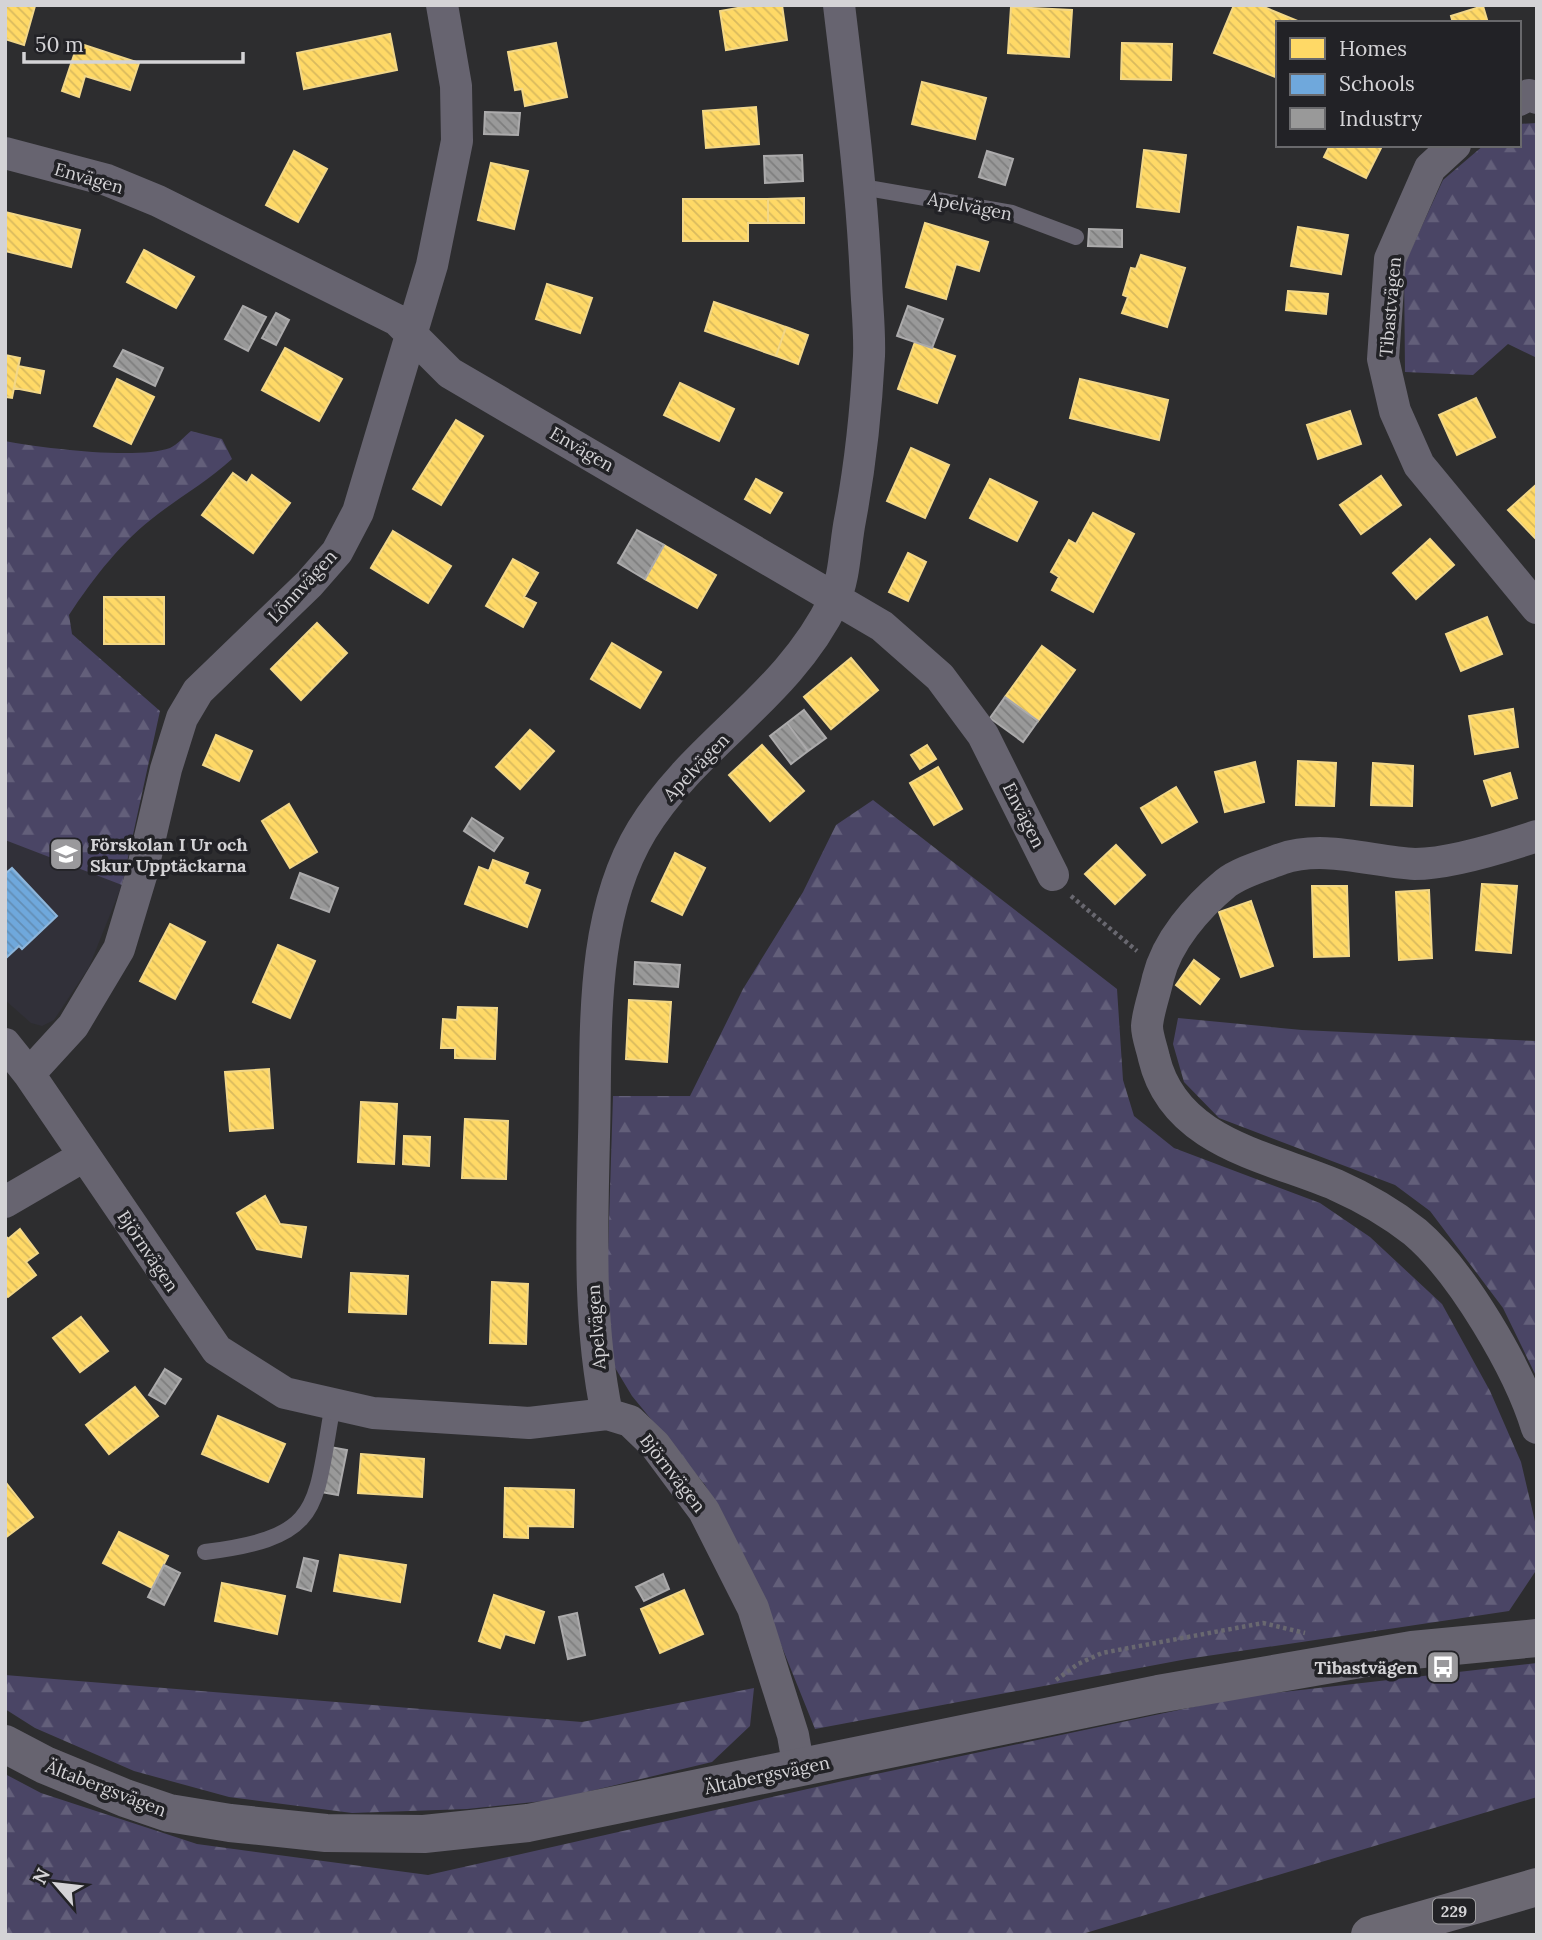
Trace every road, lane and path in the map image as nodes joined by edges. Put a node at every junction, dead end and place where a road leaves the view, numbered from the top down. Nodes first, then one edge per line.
1 (442, 5) edge
2 (839, 5) edge
3 (1453, 147) edge
4 (5, 153) edge
5 (862, 187) junction
6 (1076, 237) dead end
7 (412, 336) junction
8 (835, 598) junction
9 (1537, 608) edge
10 (1537, 836) edge
11 (1053, 875) joint
12 (1161, 967) junction
13 (5, 1044) edge
14 (29, 1074) junction
15 (85, 1156) junction
16 (5, 1202) edge
17 (333, 1404) junction
18 (607, 1414) junction
19 (1537, 1428) edge
20 (205, 1552) dead end
21 (1537, 1637) edge
22 (5, 1744) edge
23 (799, 1769) junction
24 (1537, 1887) edge
25 (1370, 1935) edge

1 - 7 street, Lönnvägen
2 - 5 street, Apelvägen
3 - 9 street, Tibastvägen
4 - 7 street, Envägen
5 - 6 lane, Apelvägen
5 - 8 street, Apelvägen
7 - 8 street, Envägen
7 - 14 street, Lönnvägen
8 - 11 street, Envägen
8 - 18 street, Apelvägen
10 - 12 street
11 - 12 path
12 - 19 street
13 - 14 street, Björnvägen
14 - 15 street, Björnvägen
15 - 16 street
15 - 17 street, Björnvägen
17 - 18 street, Björnvägen
17 - 20 lane
18 - 23 street, Björnvägen
21 - 23 street, Ältabergsvägen
22 - 23 street, Ältabergsvägen
24 - 25 highway, 229

